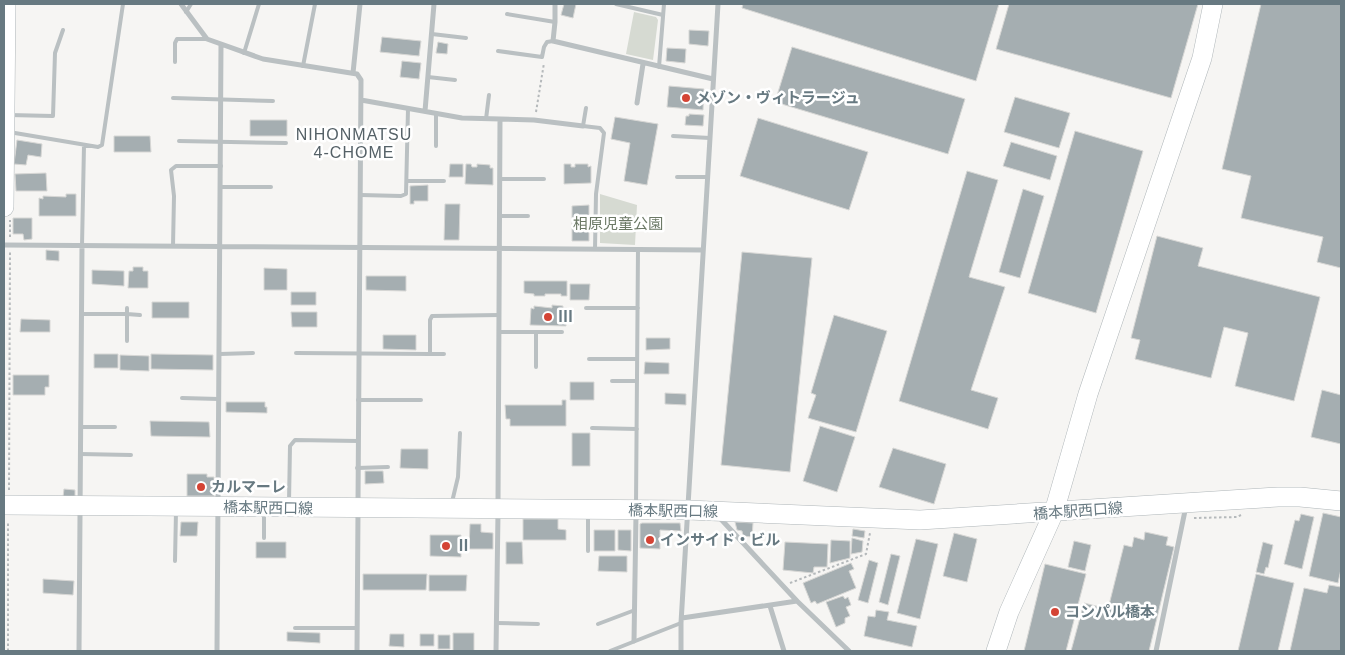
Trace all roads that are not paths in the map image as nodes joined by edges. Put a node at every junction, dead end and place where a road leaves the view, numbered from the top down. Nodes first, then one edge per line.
1 (6, 4) edge
2 (123, 4) edge
3 (181, 4) edge
4 (191, 4) edge
5 (259, 4) edge
6 (315, 4) edge
7 (360, 4) edge
8 (434, 4) edge
9 (554, 4) edge
10 (616, 4) edge
11 (664, 4) edge
12 (718, 4) edge
13 (1214, 4) edge
14 (186, 12) junction
15 (507, 14) dead end
16 (664, 15) junction
17 (555, 22) junction
18 (63, 30) dead end
19 (432, 34) junction
20 (466, 38) dead end
21 (207, 39) junction
22 (553, 41) junction
23 (221, 44) junction
24 (498, 51) dead end
25 (244, 53) junction
26 (175, 62) dead end
27 (643, 64) junction
28 (303, 66) junction
29 (659, 67) junction
30 (353, 73) junction
31 (428, 77) junction
32 (713, 79) junction
33 (455, 80) dead end
34 (489, 95) dead end
35 (173, 98) dead end
36 (221, 99) junction
37 (361, 100) junction
38 (273, 101) dead end
39 (637, 103) dead end
40 (586, 108) dead end
41 (408, 109) junction
42 (424, 111) junction
43 (436, 114) junction
44 (486, 119) junction
45 (500, 120) junction
46 (4, 123) edge
47 (583, 126) junction
48 (673, 136) dead end
49 (710, 138) junction
50 (179, 141) dead end
51 (221, 142) junction
52 (286, 143) dead end
53 (84, 145) junction
54 (436, 146) dead end
55 (221, 166) junction
56 (677, 177) dead end
57 (708, 177) junction
58 (500, 179) junction
59 (544, 179) dead end
60 (4, 181) edge
61 (407, 181) junction
62 (444, 181) dead end
63 (220, 187) junction
64 (271, 187) dead end
65 (361, 195) junction
66 (4, 207) edge
67 (500, 216) junction
68 (528, 216) dead end
69 (4, 245) edge
70 (82, 246) junction
71 (173, 246) junction
72 (220, 247) junction
73 (359, 248) junction
74 (499, 248) junction
75 (595, 249) junction
76 (638, 249) junction
77 (703, 250) junction
78 (127, 308) dead end
79 (586, 308) dead end
80 (638, 308) junction
81 (82, 314) junction
82 (127, 314) junction
83 (140, 315) dead end
84 (499, 315) junction
85 (499, 332) junction
86 (536, 332) junction
87 (562, 332) dead end
88 (127, 341) dead end
89 (253, 353) dead end
90 (296, 353) dead end
91 (358, 353) junction
92 (220, 354) junction
93 (430, 354) junction
94 (444, 354) dead end
95 (589, 359) dead end
96 (637, 359) junction
97 (536, 367) dead end
98 (612, 380) dead end
99 (637, 381) junction
100 (182, 398) dead end
101 (219, 399) junction
102 (358, 400) junction
103 (421, 400) dead end
104 (80, 427) junction
105 (115, 427) dead end
106 (592, 428) dead end
107 (637, 429) junction
108 (460, 433) dead end
109 (358, 441) junction
110 (80, 454) junction
111 (131, 454) dead end
112 (388, 467) dead end
113 (358, 468) junction
114 (1341, 501) edge
115 (1186, 503) junction
116 (7, 505) edge
117 (80, 505) junction
118 (176, 506) junction
119 (217, 507) junction
120 (264, 508) junction
121 (289, 508) junction
122 (358, 508) junction
123 (450, 509) junction
124 (498, 510) junction
125 (588, 510) junction
126 (636, 510) junction
127 (688, 510) junction
128 (715, 512) junction
129 (1054, 512) junction
130 (264, 538) dead end
131 (588, 551) dead end
132 (175, 561) dead end
133 (797, 601) junction
134 (770, 606) junction
135 (635, 610) junction
136 (681, 621) junction
137 (497, 623) junction
138 (538, 624) dead end
139 (598, 624) dead end
140 (295, 628) dead end
141 (357, 628) junction
142 (634, 641) junction
143 (79, 651) edge
144 (217, 651) edge
145 (357, 651) edge
146 (496, 651) edge
147 (610, 651) edge
148 (681, 651) edge
149 (784, 651) edge
150 (850, 651) edge
151 (996, 651) edge
152 (1156, 651) edge

1 - 46 street
2 - 53 lane
3 - 14 street
4 - 14 lane
5 - 25 lane
6 - 28 lane
7 - 30 street
8 - 19 street
9 - 17 street
10 - 16 lane
11 - 16 lane
12 - 32 street
13 - 129 street
14 - 21 street
15 - 17 lane
16 - 29 lane
17 - 22 street
18 - 46 lane
19 - 20 lane
19 - 31 street
21 - 23 street
21 - 26 lane
22 - 24 lane
22 - 27 street
23 - 25 street
23 - 36 street
25 - 28 street
27 - 29 street
27 - 39 street
28 - 30 street
29 - 32 street
30 - 37 street
31 - 33 lane
31 - 42 street
32 - 49 street
34 - 44 lane
35 - 36 lane
36 - 38 lane
36 - 51 street
37 - 41 street
37 - 65 street
40 - 47 lane
41 - 42 street
41 - 61 lane
42 - 43 street
43 - 44 street
43 - 54 lane
44 - 45 street
45 - 47 street
45 - 58 street
46 - 53 lane
46 - 60 street
47 - 75 lane
48 - 49 lane
49 - 57 street
50 - 51 lane
51 - 52 lane
51 - 55 street
53 - 70 lane
55 - 63 street
55 - 71 lane
56 - 57 lane
57 - 77 street
58 - 59 lane
58 - 67 street
60 - 66 street
61 - 62 lane
61 - 65 lane
63 - 64 lane
63 - 72 street
65 - 73 street
67 - 68 lane
67 - 74 street
69 - 70 street
70 - 71 street
70 - 81 street
71 - 72 street
72 - 73 street
72 - 92 street
73 - 74 street
73 - 91 street
74 - 75 street
74 - 84 street
75 - 76 street
76 - 77 street
76 - 80 lane
77 - 127 street
78 - 82 lane
79 - 80 lane
80 - 96 lane
81 - 82 lane
81 - 104 street
82 - 83 lane
82 - 88 lane
84 - 85 street
84 - 93 lane
85 - 86 lane
85 - 124 street
86 - 87 lane
86 - 97 lane
89 - 92 lane
90 - 91 lane
91 - 93 lane
91 - 102 street
92 - 101 street
93 - 94 lane
95 - 96 lane
96 - 99 lane
98 - 99 lane
99 - 107 lane
100 - 101 lane
101 - 119 street
102 - 103 lane
102 - 109 street
104 - 105 lane
104 - 110 street
106 - 107 lane
107 - 126 lane
108 - 123 lane
109 - 113 street
109 - 121 lane
110 - 111 lane
110 - 117 street
112 - 113 lane
113 - 122 street
114 - 115 street, 橋本駅西口線
115 - 129 street, 橋本駅西口線
115 - 152 street
116 - 117 street, 橋本駅西口線
117 - 118 street, 橋本駅西口線
117 - 143 street
118 - 119 street, 橋本駅西口線
118 - 132 lane
119 - 120 street, 橋本駅西口線
119 - 144 street
120 - 121 street, 橋本駅西口線
120 - 130 lane
121 - 122 street, 橋本駅西口線
122 - 123 street, 橋本駅西口線
122 - 141 street
123 - 124 street, 橋本駅西口線
124 - 125 street, 橋本駅西口線
124 - 137 street
125 - 126 street, 橋本駅西口線
125 - 131 lane
126 - 127 street, 橋本駅西口線
126 - 135 street
127 - 128 street, 橋本駅西口線
127 - 136 street
128 - 129 street, 橋本駅西口線
128 - 133 street
129 - 151 street
133 - 134 street
133 - 150 street
134 - 136 street
134 - 149 street
135 - 139 lane
135 - 142 street
136 - 142 lane
136 - 148 street
137 - 138 lane
137 - 146 street
140 - 141 lane
141 - 145 street
142 - 147 lane

